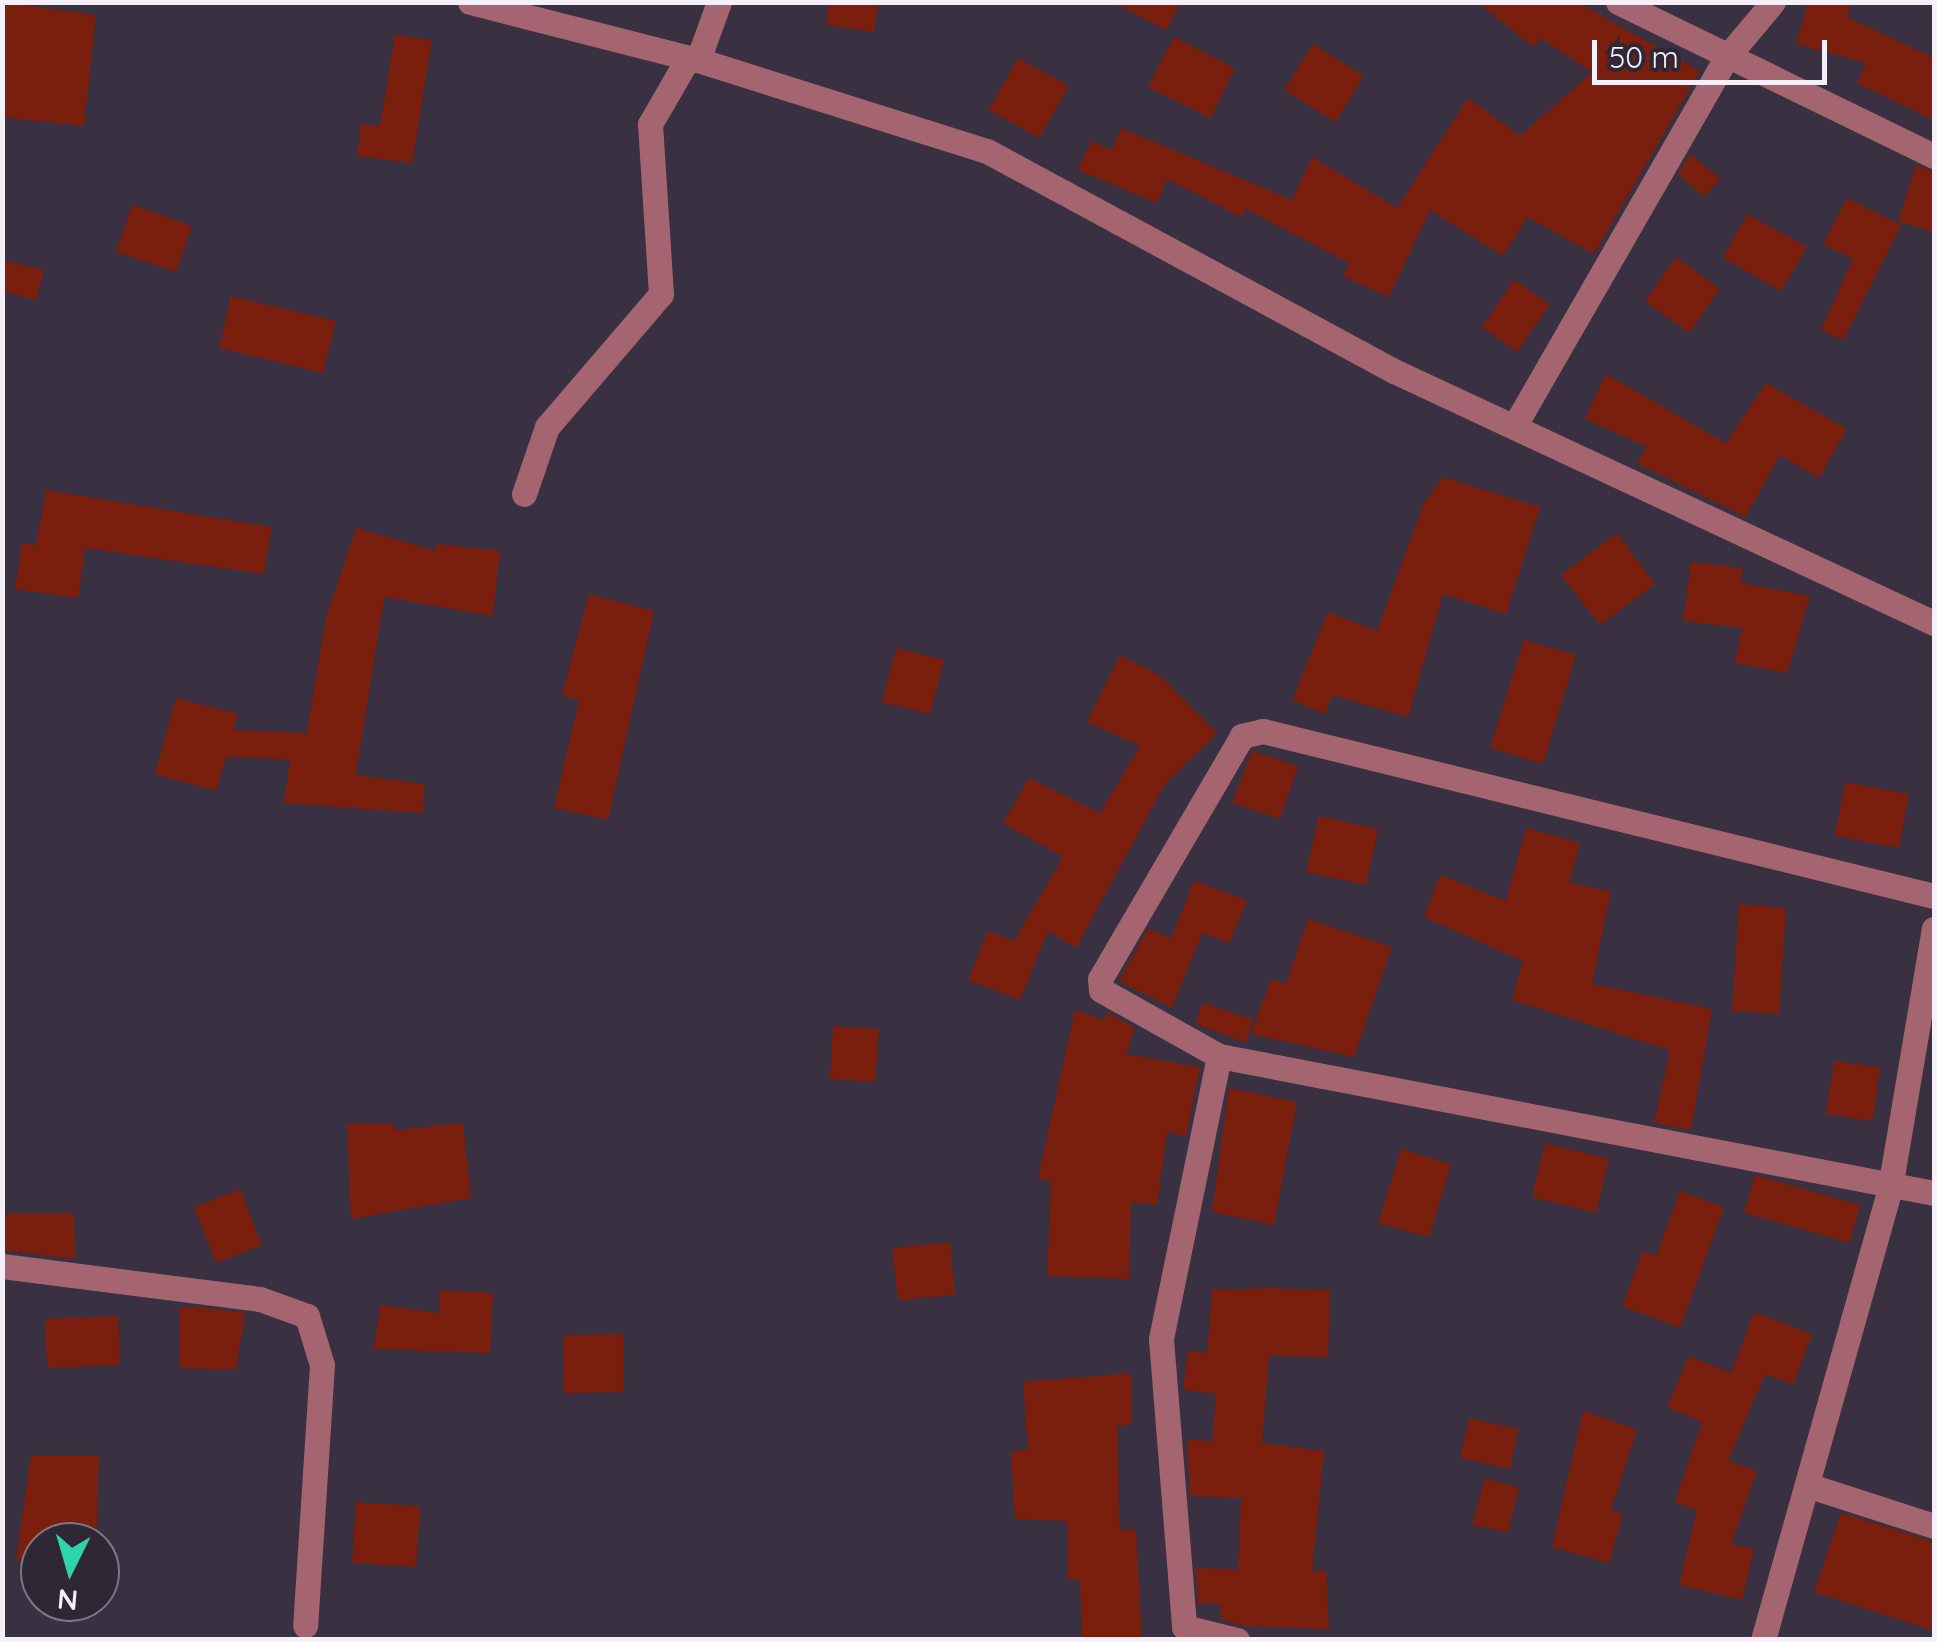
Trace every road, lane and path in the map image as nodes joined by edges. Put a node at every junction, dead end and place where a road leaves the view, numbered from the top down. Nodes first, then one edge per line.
1 (470, 2) edge
2 (719, 2) edge
3 (1618, 2) edge
4 (1773, 2) edge
5 (1726, 58) junction
6 (692, 60) junction
7 (1934, 156) edge
8 (1514, 425) junction
9 (524, 494) dead end
10 (1934, 623) edge
11 (1934, 896) edge
12 (1934, 930) edge
13 (1219, 1056) junction
14 (1890, 1188) junction
15 (1934, 1193) edge
16 (2, 1266) edge
17 (1806, 1485) junction
18 (1934, 1526) edge
19 (305, 1626) dead end
20 (1184, 1634) edge
21 (1237, 1640) edge
22 (1763, 1640) edge

1 - 6 street
2 - 6 street
3 - 5 street
4 - 5 street
5 - 7 street
5 - 8 street
6 - 8 street
6 - 9 street
8 - 10 street
11 - 13 street
12 - 14 street
13 - 14 street
13 - 20 street
14 - 15 street
14 - 17 street
16 - 19 street
17 - 18 street
17 - 22 street
20 - 21 street

